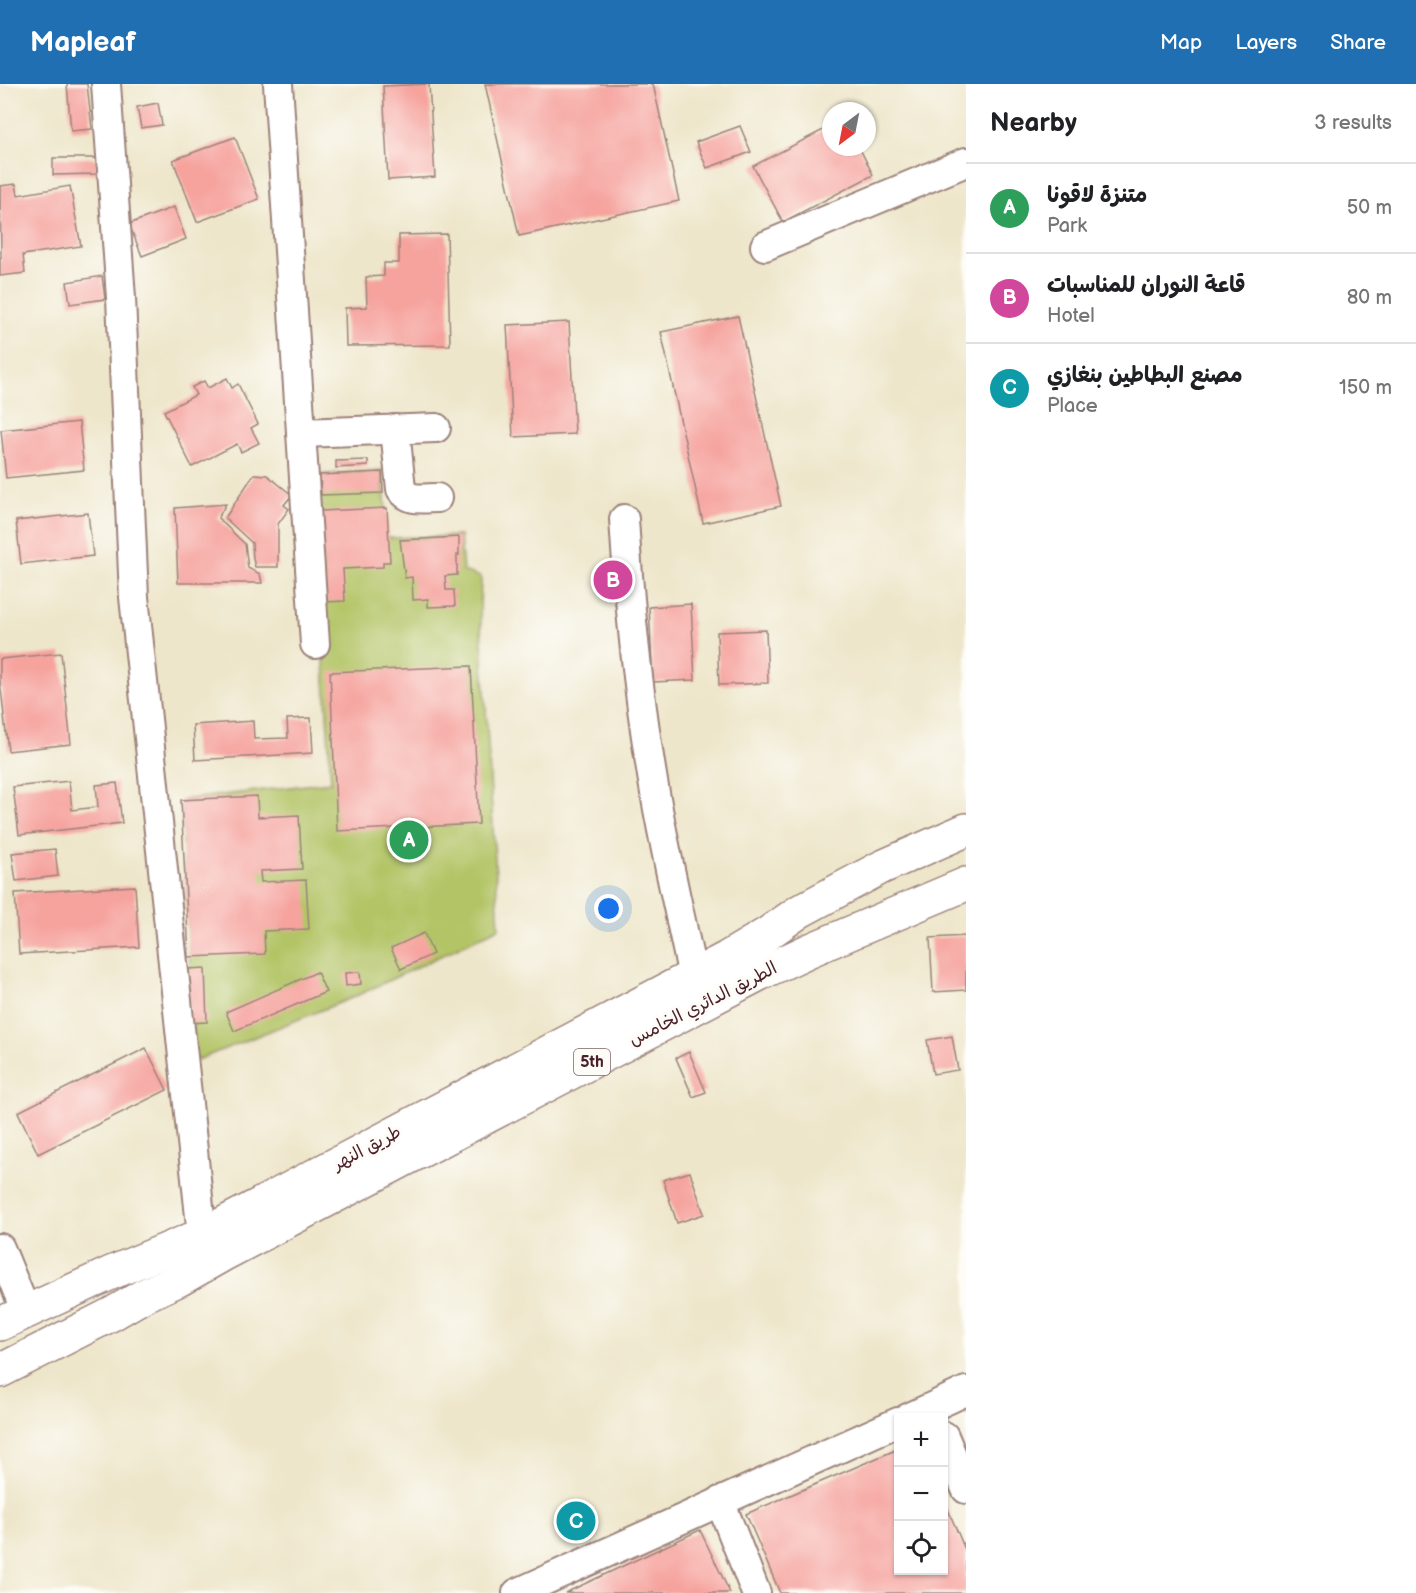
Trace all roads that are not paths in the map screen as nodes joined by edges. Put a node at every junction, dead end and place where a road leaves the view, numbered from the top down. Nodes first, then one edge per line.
1 (106, 84) edge
2 (278, 84) edge
3 (966, 162) edge
4 (765, 246) dead end
5 (436, 428) dead end
6 (395, 429) junction
7 (301, 433) junction
8 (437, 498) dead end
9 (624, 519) dead end
10 (315, 644) dead end
11 (966, 830) edge
12 (966, 885) edge
13 (727, 958) joint
14 (693, 977) junction
15 (213, 1244) junction
16 (0, 1248) edge
17 (13, 1318) edge
18 (0, 1371) edge
19 (966, 1391) edge
20 (927, 1413) edge
21 (894, 1424) edge
22 (948, 1446) edge
23 (966, 1489) edge
24 (720, 1501) junction
25 (517, 1593) edge
26 (756, 1593) edge

1 - 15 street
2 - 7 street
3 - 4 street
5 - 6 street
6 - 7 street
6 - 8 street
7 - 10 street
9 - 14 street
11 - 13 main road, الطريق الدائري الخامس
12 - 15 main road, الطريق الدائري الخامس / 5th
13 - 14 main road, طريق النهر
14 - 15 main road, طريق النهر
15 - 17 main road, طريق النهر
15 - 18 main road, طريق النهر
16 - 17 street
19 - 20 street
21 - 24 street
22 - 23 street
24 - 25 street
24 - 26 street

